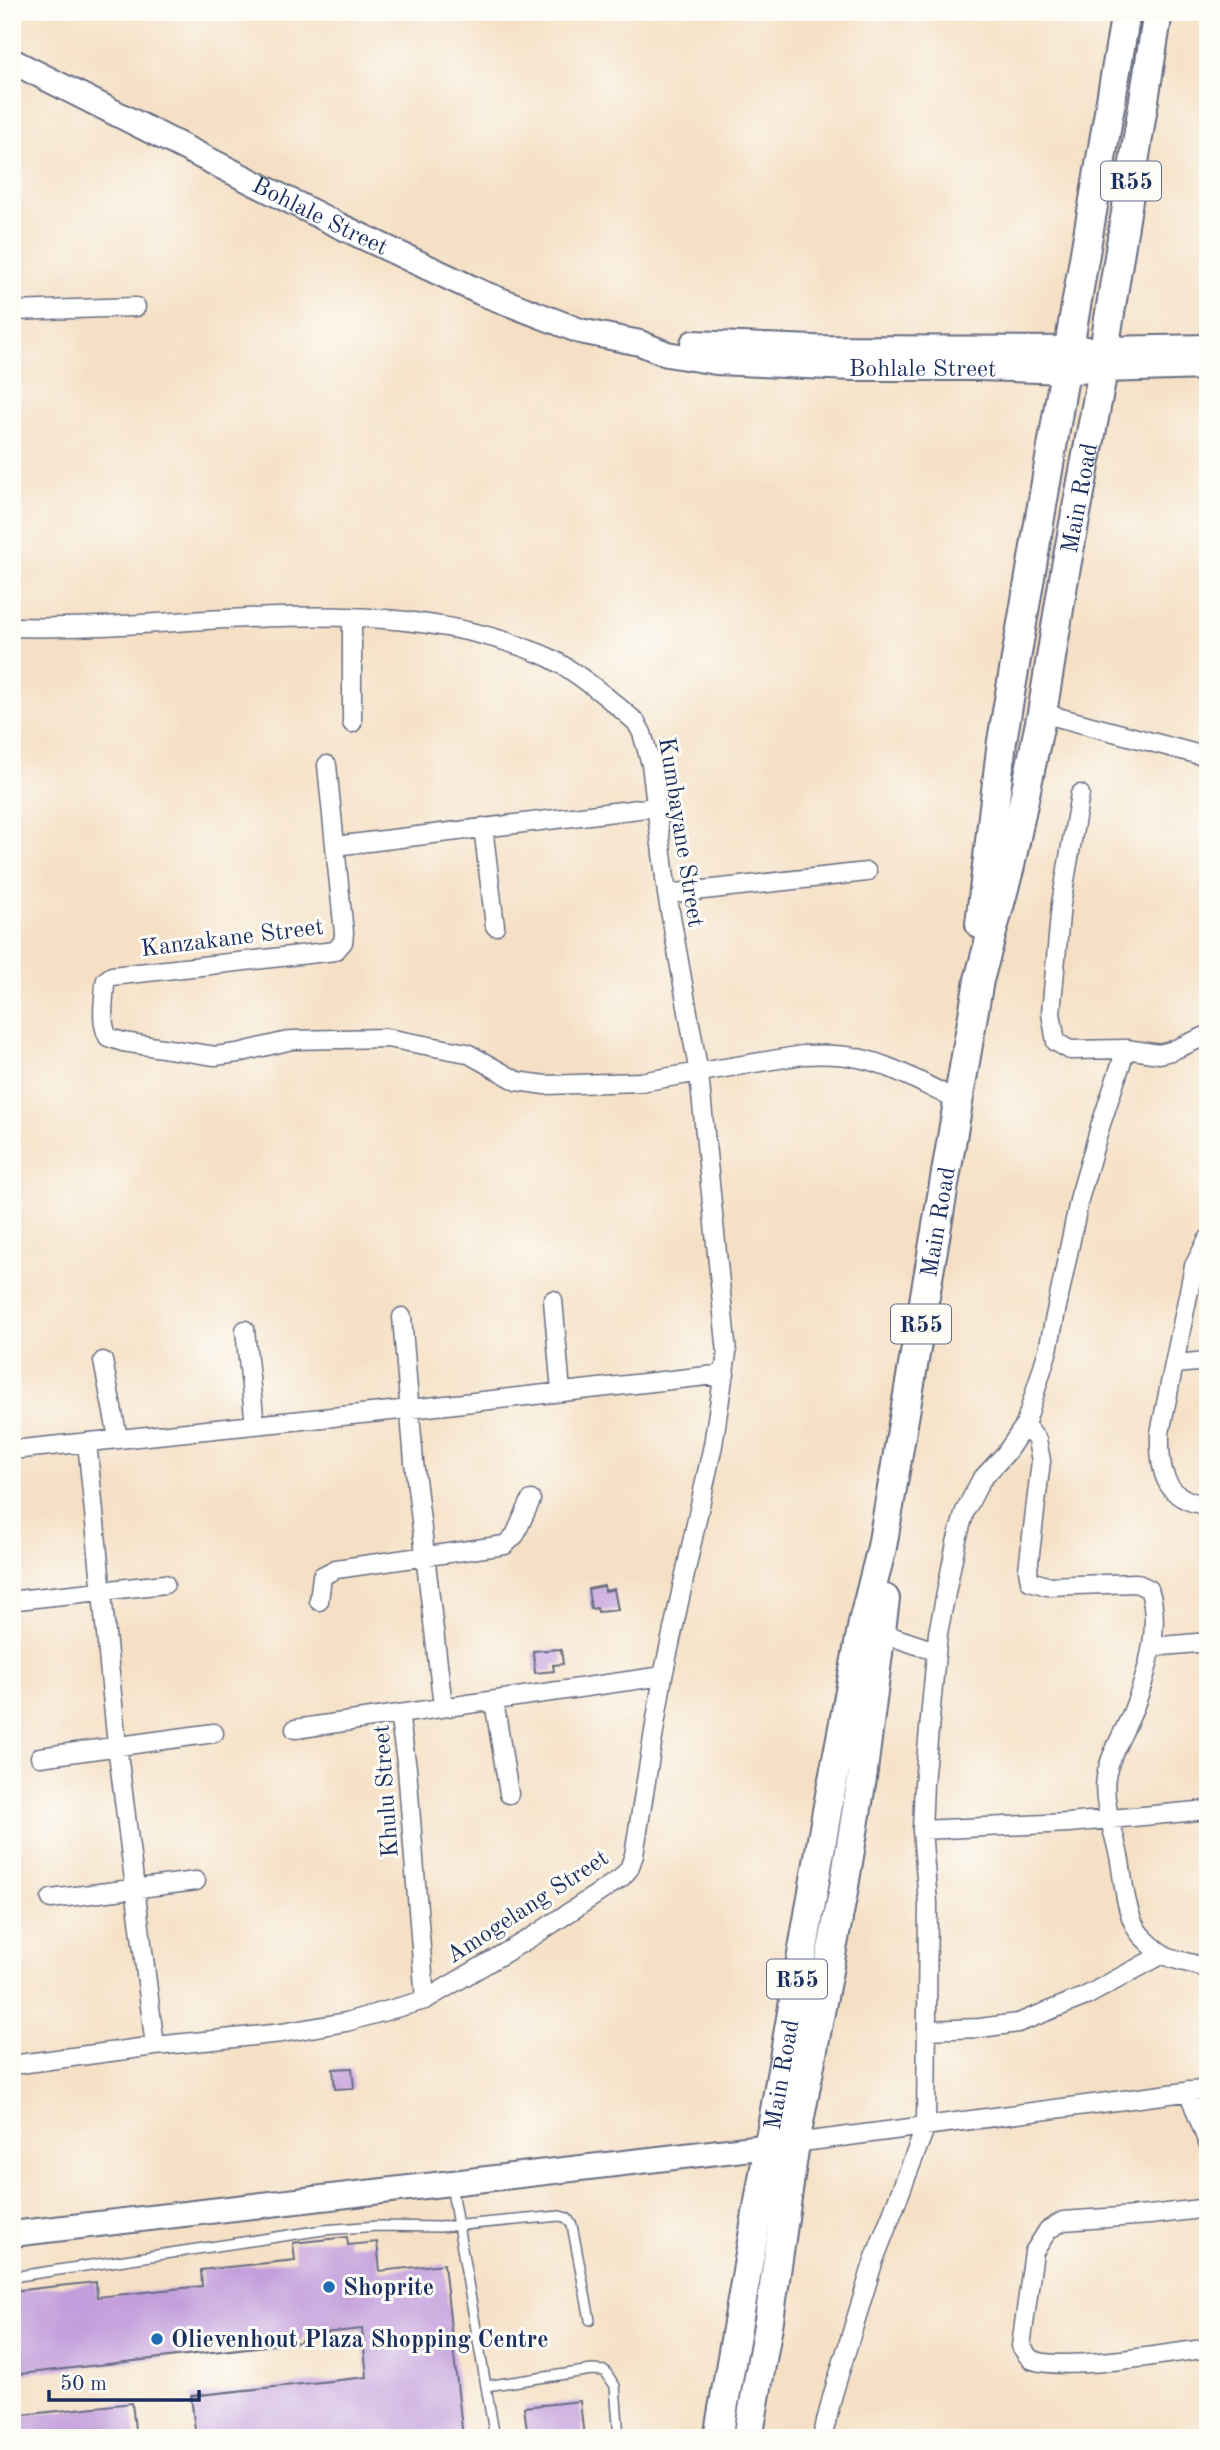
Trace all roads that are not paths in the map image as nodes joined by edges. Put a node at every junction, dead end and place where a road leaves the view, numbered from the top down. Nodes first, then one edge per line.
1 (1126, 12) edge
2 (1158, 12) edge
3 (12, 61) edge
4 (136, 307) dead end
5 (12, 311) edge
6 (1208, 347) edge
7 (1104, 359) junction
8 (1068, 360) junction
9 (1208, 367) edge
10 (352, 617) junction
11 (12, 627) edge
12 (1042, 713) junction
13 (352, 723) dead end
14 (1208, 757) edge
15 (327, 765) dead end
16 (1080, 794) dead end
17 (654, 807) junction
18 (483, 827) junction
19 (335, 846) junction
20 (867, 872) dead end
21 (667, 894) junction
22 (495, 926) dead end
23 (979, 980) junction
24 (1208, 1035) edge
25 (1126, 1049) junction
26 (699, 1074) junction
27 (959, 1101) junction
28 (1208, 1239) edge
29 (553, 1300) dead end
30 (722, 1304) joint
31 (402, 1317) dead end
32 (245, 1330) dead end
33 (103, 1361) dead end
34 (1208, 1361) edge
35 (1175, 1364) junction
36 (725, 1374) junction
37 (561, 1392) junction
38 (410, 1409) junction
39 (1025, 1424) junction
40 (256, 1425) junction
41 (118, 1438) junction
42 (87, 1442) junction
43 (12, 1450) edge
44 (531, 1500) dead end
45 (1208, 1505) edge
46 (883, 1547) junction
47 (424, 1557) junction
48 (165, 1584) dead end
49 (102, 1591) junction
50 (17, 1600) dead end
51 (320, 1601) dead end
52 (881, 1633) junction
53 (1208, 1642) edge
54 (1152, 1647) junction
55 (935, 1651) junction
56 (663, 1676) junction
57 (494, 1701) junction
58 (443, 1706) junction
59 (399, 1714) junction
60 (295, 1728) dead end
61 (214, 1732) dead end
62 (117, 1745) junction
63 (40, 1757) dead end
64 (509, 1794) dead end
65 (1208, 1810) edge
66 (1110, 1819) junction
67 (922, 1830) junction
68 (196, 1881) dead end
69 (135, 1888) junction
70 (51, 1899) dead end
71 (1163, 1954) junction
72 (1208, 1969) edge
73 (425, 2000) junction
74 (927, 2029) junction
75 (155, 2046) junction
76 (12, 2065) edge
77 (1208, 2089) edge
78 (1188, 2091) junction
79 (926, 2126) junction
80 (1208, 2143) edge
81 (781, 2145) junction
82 (451, 2183) junction
83 (1208, 2208) edge
84 (458, 2225) junction
85 (12, 2234) edge
86 (12, 2277) edge
87 (590, 2320) dead end
88 (1208, 2348) edge
89 (485, 2386) junction
90 (495, 2438) edge
91 (619, 2438) edge
92 (718, 2438) edge
93 (748, 2438) edge
94 (822, 2438) edge

1 - 8 main road, Main Road / R55
2 - 7 main road, Main Road / R55
3 - 8 street, Bohlale Street
4 - 5 street
6 - 7 street, Bohlale Street
7 - 8 street, Bohlale Street
7 - 9 street, Bohlale Street
7 - 12 main road, Main Road / R55
8 - 23 main road, Main Road / R55
10 - 11 street, Kumbayane Street
10 - 13 street
10 - 17 street, Kumbayane Street
12 - 14 street
12 - 23 main road, Main Road / R55
15 - 19 street, Kanzakane Street
16 - 25 street
17 - 18 street
17 - 21 street, Kumbayane Street
18 - 19 street
18 - 22 street
19 - 26 street, Kanzakane Street
20 - 21 street
21 - 26 street, Kumbayane Street
23 - 27 main road, Main Road / R55
24 - 25 street
25 - 39 street
26 - 27 street
26 - 30 street, Kumbayane Street
27 - 46 main road, Main Road / R55
28 - 35 street
29 - 37 street
30 - 36 street, Amogelang Street
31 - 38 street
32 - 40 street
33 - 41 street
34 - 35 street
35 - 45 street
36 - 37 street
36 - 56 street, Amogelang Street
37 - 38 street
38 - 40 street
38 - 47 street
39 - 54 street
39 - 55 street
40 - 41 street
41 - 42 street
42 - 43 street
42 - 49 street
44 - 47 street
46 - 52 main road, Main Road / R55
46 - 81 main road, Main Road / R55
47 - 51 street
47 - 58 street
48 - 49 street
49 - 50 street
49 - 62 street
52 - 55 street
52 - 81 main road, Main Road / R55
53 - 54 street
54 - 66 street
55 - 67 street
56 - 57 street, Khulu Street
56 - 73 street, Amogelang Street
57 - 58 street, Khulu Street
57 - 64 street
58 - 59 street, Khulu Street
59 - 60 street
59 - 73 street, Khulu Street
61 - 62 street
62 - 63 street
62 - 69 street
65 - 66 street
66 - 67 street
66 - 71 street
67 - 74 street
68 - 69 street
69 - 70 street
69 - 75 street
71 - 72 street
71 - 74 street
73 - 75 street, Amogelang Street
74 - 79 street
75 - 76 street, Amogelang Street
77 - 78 street
78 - 79 street
78 - 80 street
79 - 81 street
79 - 94 street
81 - 82 street
81 - 92 main road, Main Road / R55
81 - 93 main road, Main Road / R55
82 - 84 lane
82 - 85 street
83 - 88 street
84 - 86 lane
84 - 87 lane
84 - 89 lane
89 - 90 lane
89 - 91 lane

